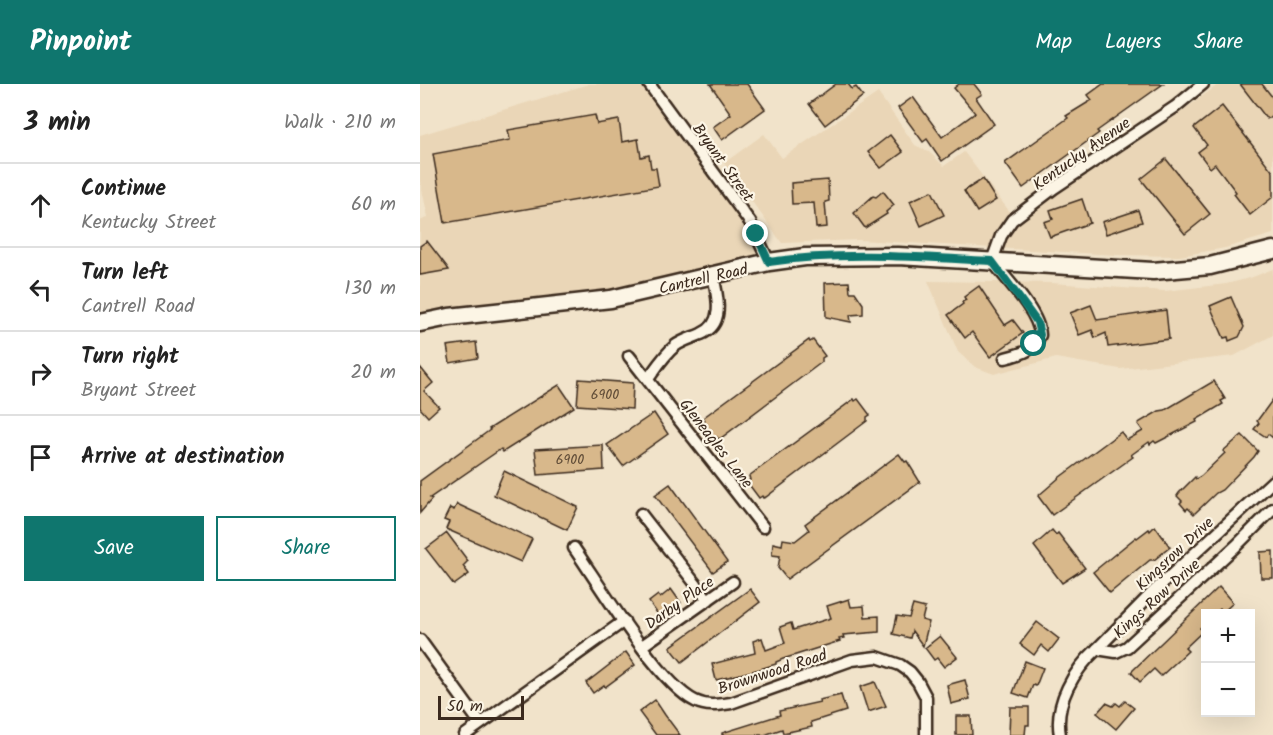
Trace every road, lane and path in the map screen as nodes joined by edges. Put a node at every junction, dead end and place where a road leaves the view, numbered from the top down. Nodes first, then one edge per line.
1 (649, 84) edge
2 (1203, 84) edge
3 (1273, 250) edge
4 (992, 261) junction
5 (769, 262) junction
6 (713, 275) junction
7 (420, 323) edge
8 (628, 356) dead end
9 (1005, 358) dead end
10 (648, 379) junction
11 (1273, 481) edge
12 (1273, 509) edge
13 (641, 514) dead end
14 (763, 526) dead end
15 (574, 548) dead end
16 (733, 582) dead end
17 (708, 600) junction
18 (624, 621) junction
19 (420, 640) edge
20 (642, 646) junction
21 (1097, 649) junction
22 (480, 723) junction
23 (465, 735) edge
24 (926, 735) edge
25 (1060, 735) edge

1 - 5 street, Bryant Street
2 - 4 street, Kentucky Avenue
3 - 4 main road, Cantrell Road
4 - 5 main road, Cantrell Road
4 - 9 street
5 - 6 main road, Cantrell Road
6 - 7 main road, Cantrell Road
6 - 10 street
8 - 10 street, Gleneagles Lane
10 - 14 street, Gleneagles Lane
11 - 21 street, Kingsrow Drive
12 - 21 street, Kings Row Drive
13 - 17 street
15 - 18 street, Brownwood Road
16 - 17 street, Darby Place
17 - 20 street, Darby Place
18 - 20 street, Brownwood Road
18 - 22 street
19 - 22 street
20 - 24 street, Brownwood Road
21 - 25 street, Kings Row Drive
22 - 23 street

